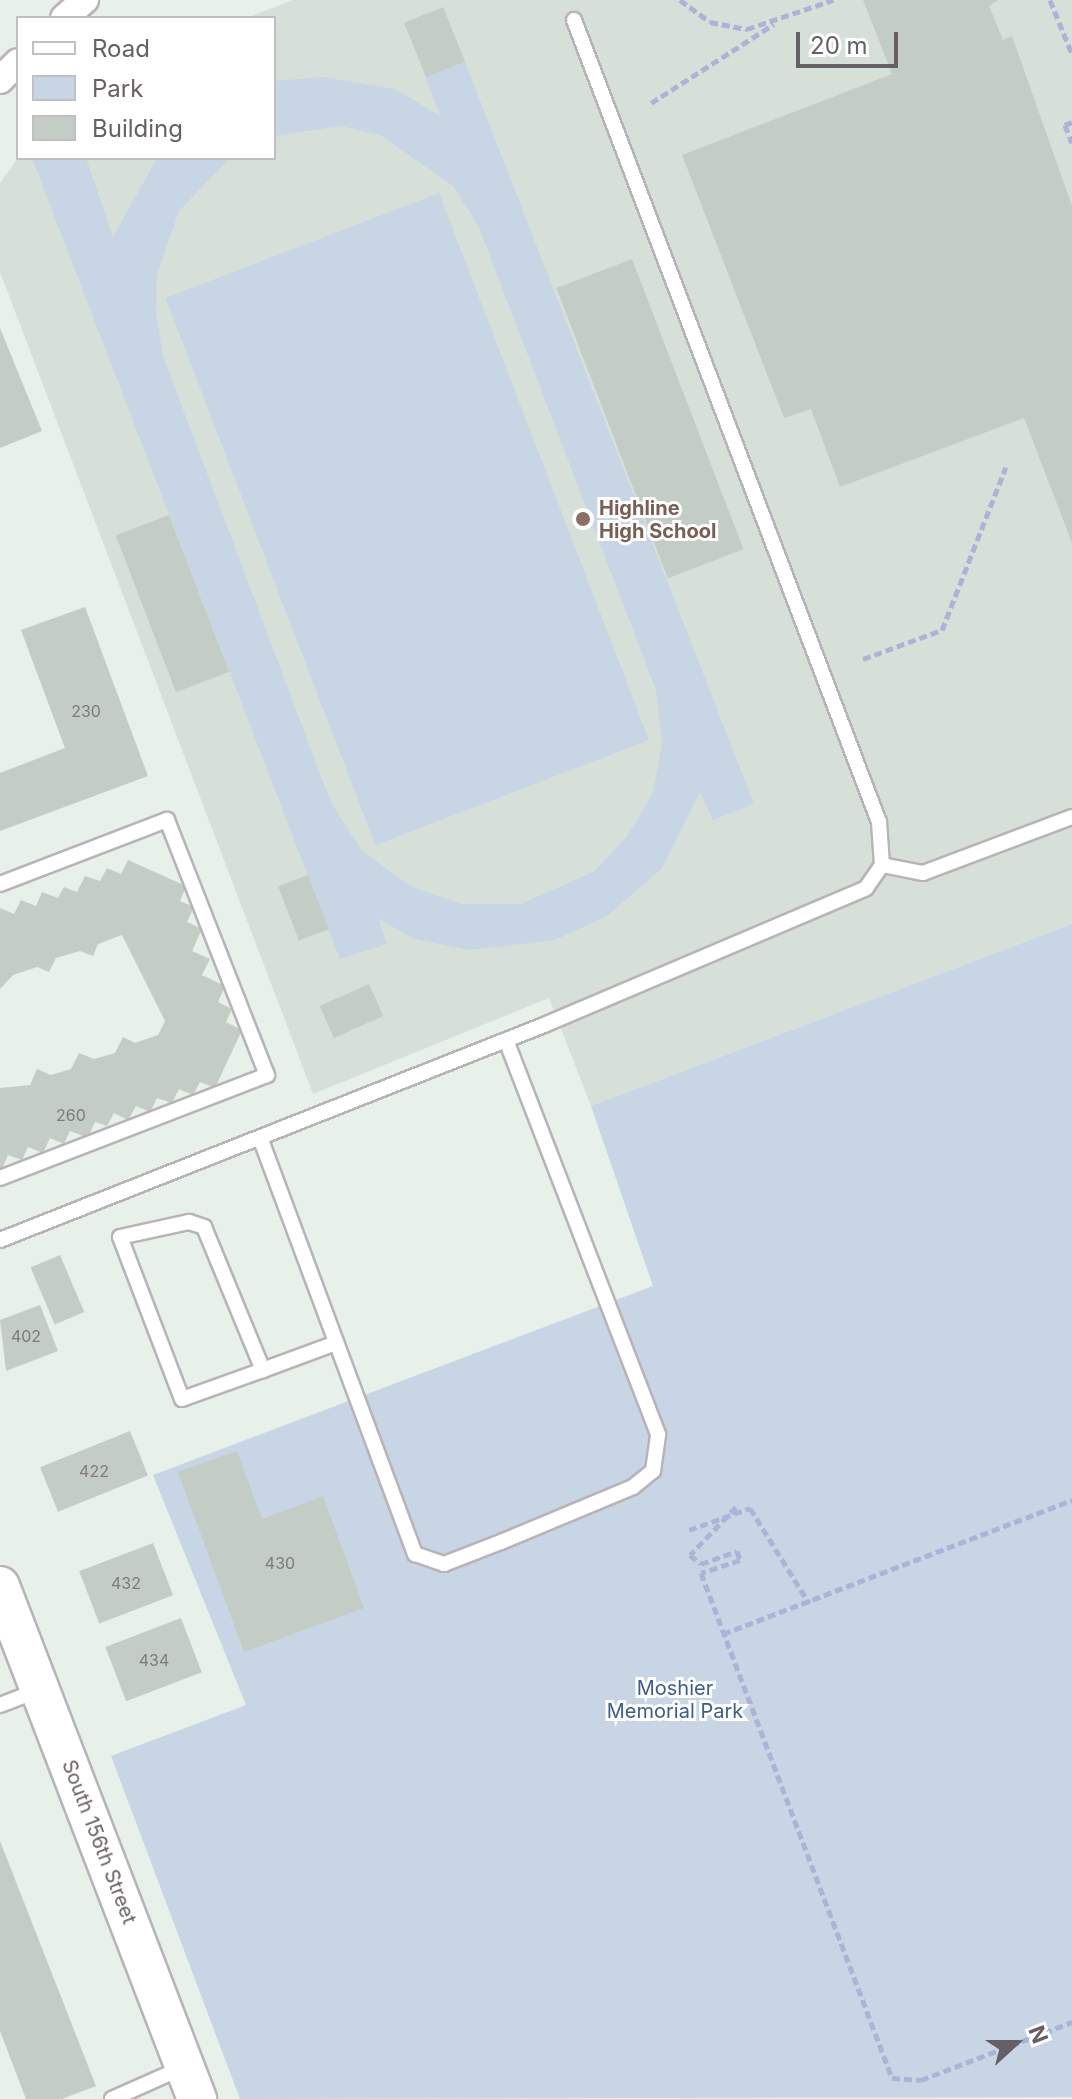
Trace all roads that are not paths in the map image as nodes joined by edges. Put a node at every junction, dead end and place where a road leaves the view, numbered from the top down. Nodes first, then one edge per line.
1 (85, 0) edge
2 (66, 16) edge
3 (574, 20) dead end
4 (16, 64) edge
5 (0, 80) edge
6 (1072, 817) edge
7 (882, 865) junction
8 (0, 884) edge
9 (506, 1040) junction
10 (261, 1140) junction
11 (0, 1178) edge
12 (0, 1240) edge
13 (336, 1343) junction
14 (263, 1370) junction
15 (0, 1586) edge
16 (40, 1689) junction
17 (0, 1705) edge
18 (191, 2083) edge
19 (112, 2099) edge

1 - 2 street
3 - 7 lane
4 - 5 street
6 - 7 lane
7 - 9 lane
8 - 11 lane
9 - 10 lane
9 - 13 lane
10 - 12 lane
10 - 13 lane
13 - 14 lane
14 - 14 lane
15 - 16 main road, South 156th Street
16 - 17 lane
16 - 18 main road, South 156th Street
18 - 19 lane

